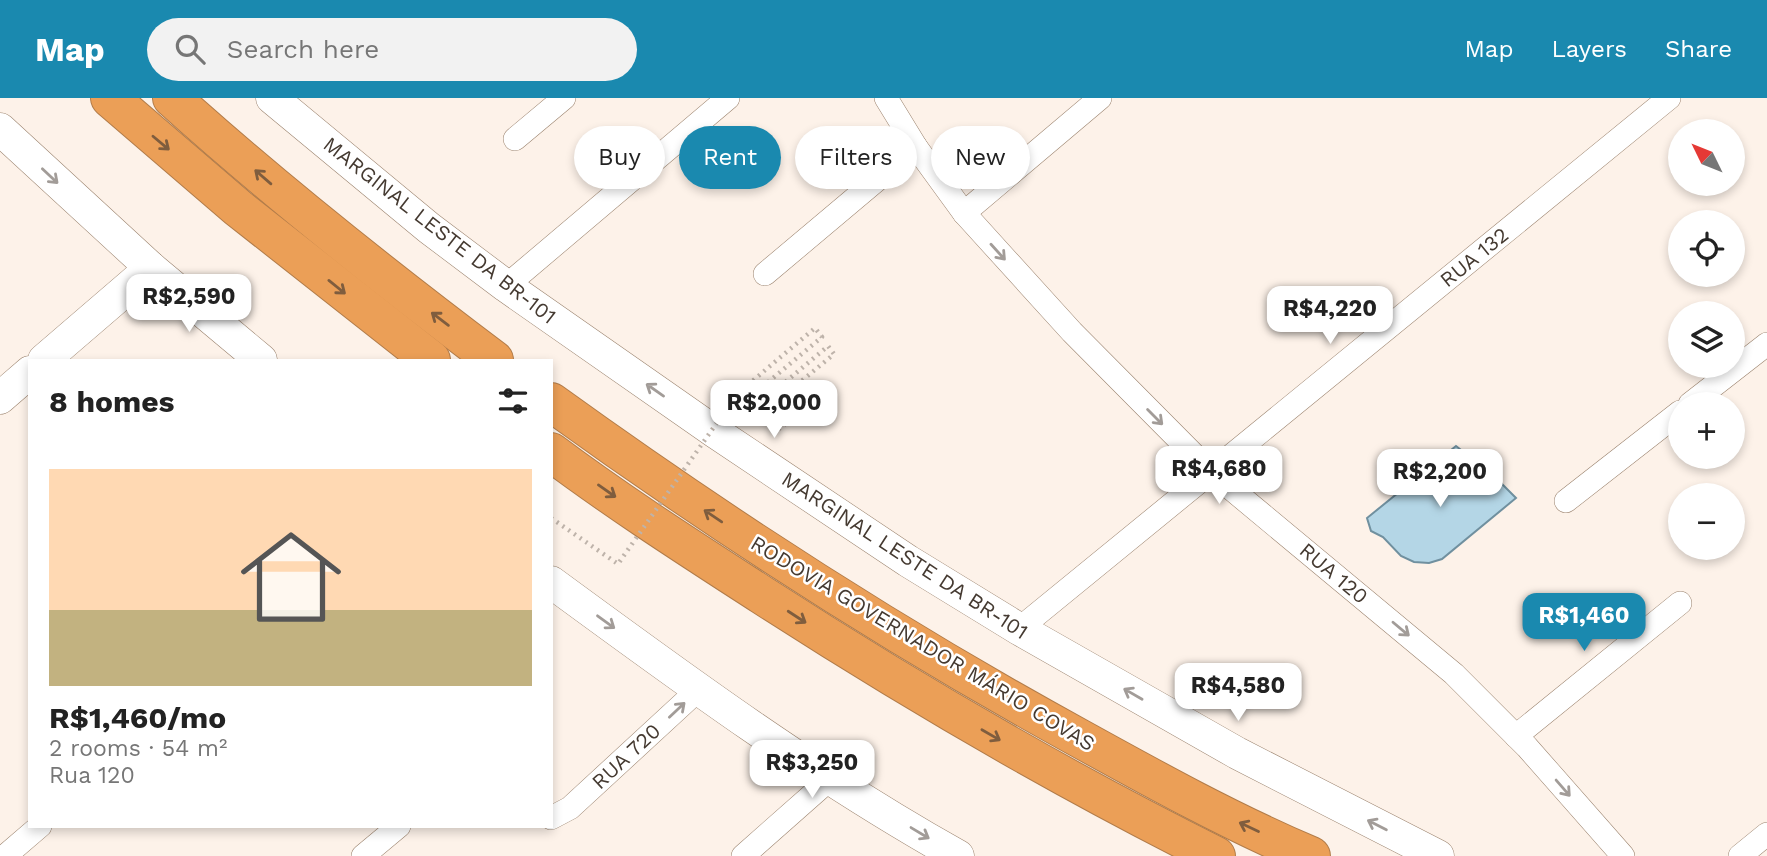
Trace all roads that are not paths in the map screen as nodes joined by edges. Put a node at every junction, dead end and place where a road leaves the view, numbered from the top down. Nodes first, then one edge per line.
1 (110, 98) edge
2 (172, 98) edge
3 (272, 98) edge
4 (564, 98) edge
5 (727, 98) edge
6 (886, 98) edge
7 (1100, 98) edge
8 (1669, 98) edge
9 (903, 126) edge
10 (0, 129) edge
11 (515, 139) dead end
12 (917, 148) edge
13 (866, 189) edge
14 (964, 213) junction
15 (151, 268) junction
16 (765, 274) dead end
17 (506, 286) junction
18 (1767, 344) edge
19 (45, 359) edge
20 (260, 359) edge
21 (430, 359) edge
22 (493, 359) edge
23 (28, 374) edge
24 (1705, 392) edge
25 (0, 398) edge
26 (553, 403) edge
27 (1668, 421) edge
28 (553, 453) edge
29 (1211, 472) junction
30 (1566, 501) dead end
31 (553, 583) edge
32 (1680, 603) dead end
33 (1019, 629) junction
34 (698, 690) junction
35 (1516, 736) junction
36 (829, 780) junction
37 (553, 817) edge
38 (38, 828) edge
39 (397, 828) edge
40 (1767, 834) edge
41 (5, 856) edge
42 (363, 856) edge
43 (743, 856) edge
44 (958, 856) edge
45 (1216, 856) edge
46 (1311, 856) edge
47 (1437, 856) edge
48 (1623, 856) edge
49 (1740, 856) edge

1 -> 21 highway
22 -> 2 highway
3 - 17 main road, MARGINAL LESTE DA BR-101
4 - 11 street
5 - 17 street
6 - 9 street, RUA 120
7 - 14 street
8 - 29 street, RUA 132
10 -> 15 main road
12 - 14 street, RUA 120
13 - 16 street
14 -> 29 street, RUA 120
15 - 19 main road
15 - 20 main road
33 -> 17 main road, MARGINAL LESTE DA BR-101
18 - 24 street
23 - 25 main road
46 -> 26 highway, RODOVIA GOVERNADOR MÁRIO COVAS
27 - 30 street
28 -> 45 highway, RODOVIA GOVERNADOR MÁRIO COVAS
29 - 33 street, RUA 132
29 -> 35 street, RUA 120
31 -> 34 main road
32 - 35 street
47 -> 33 main road, MARGINAL LESTE DA BR-101
34 - 36 main road
37 -> 34 street, RUA 720
35 -> 48 street, RUA 120
36 - 43 street
36 -> 44 main road
38 - 41 street
39 - 42 street
40 - 49 street

